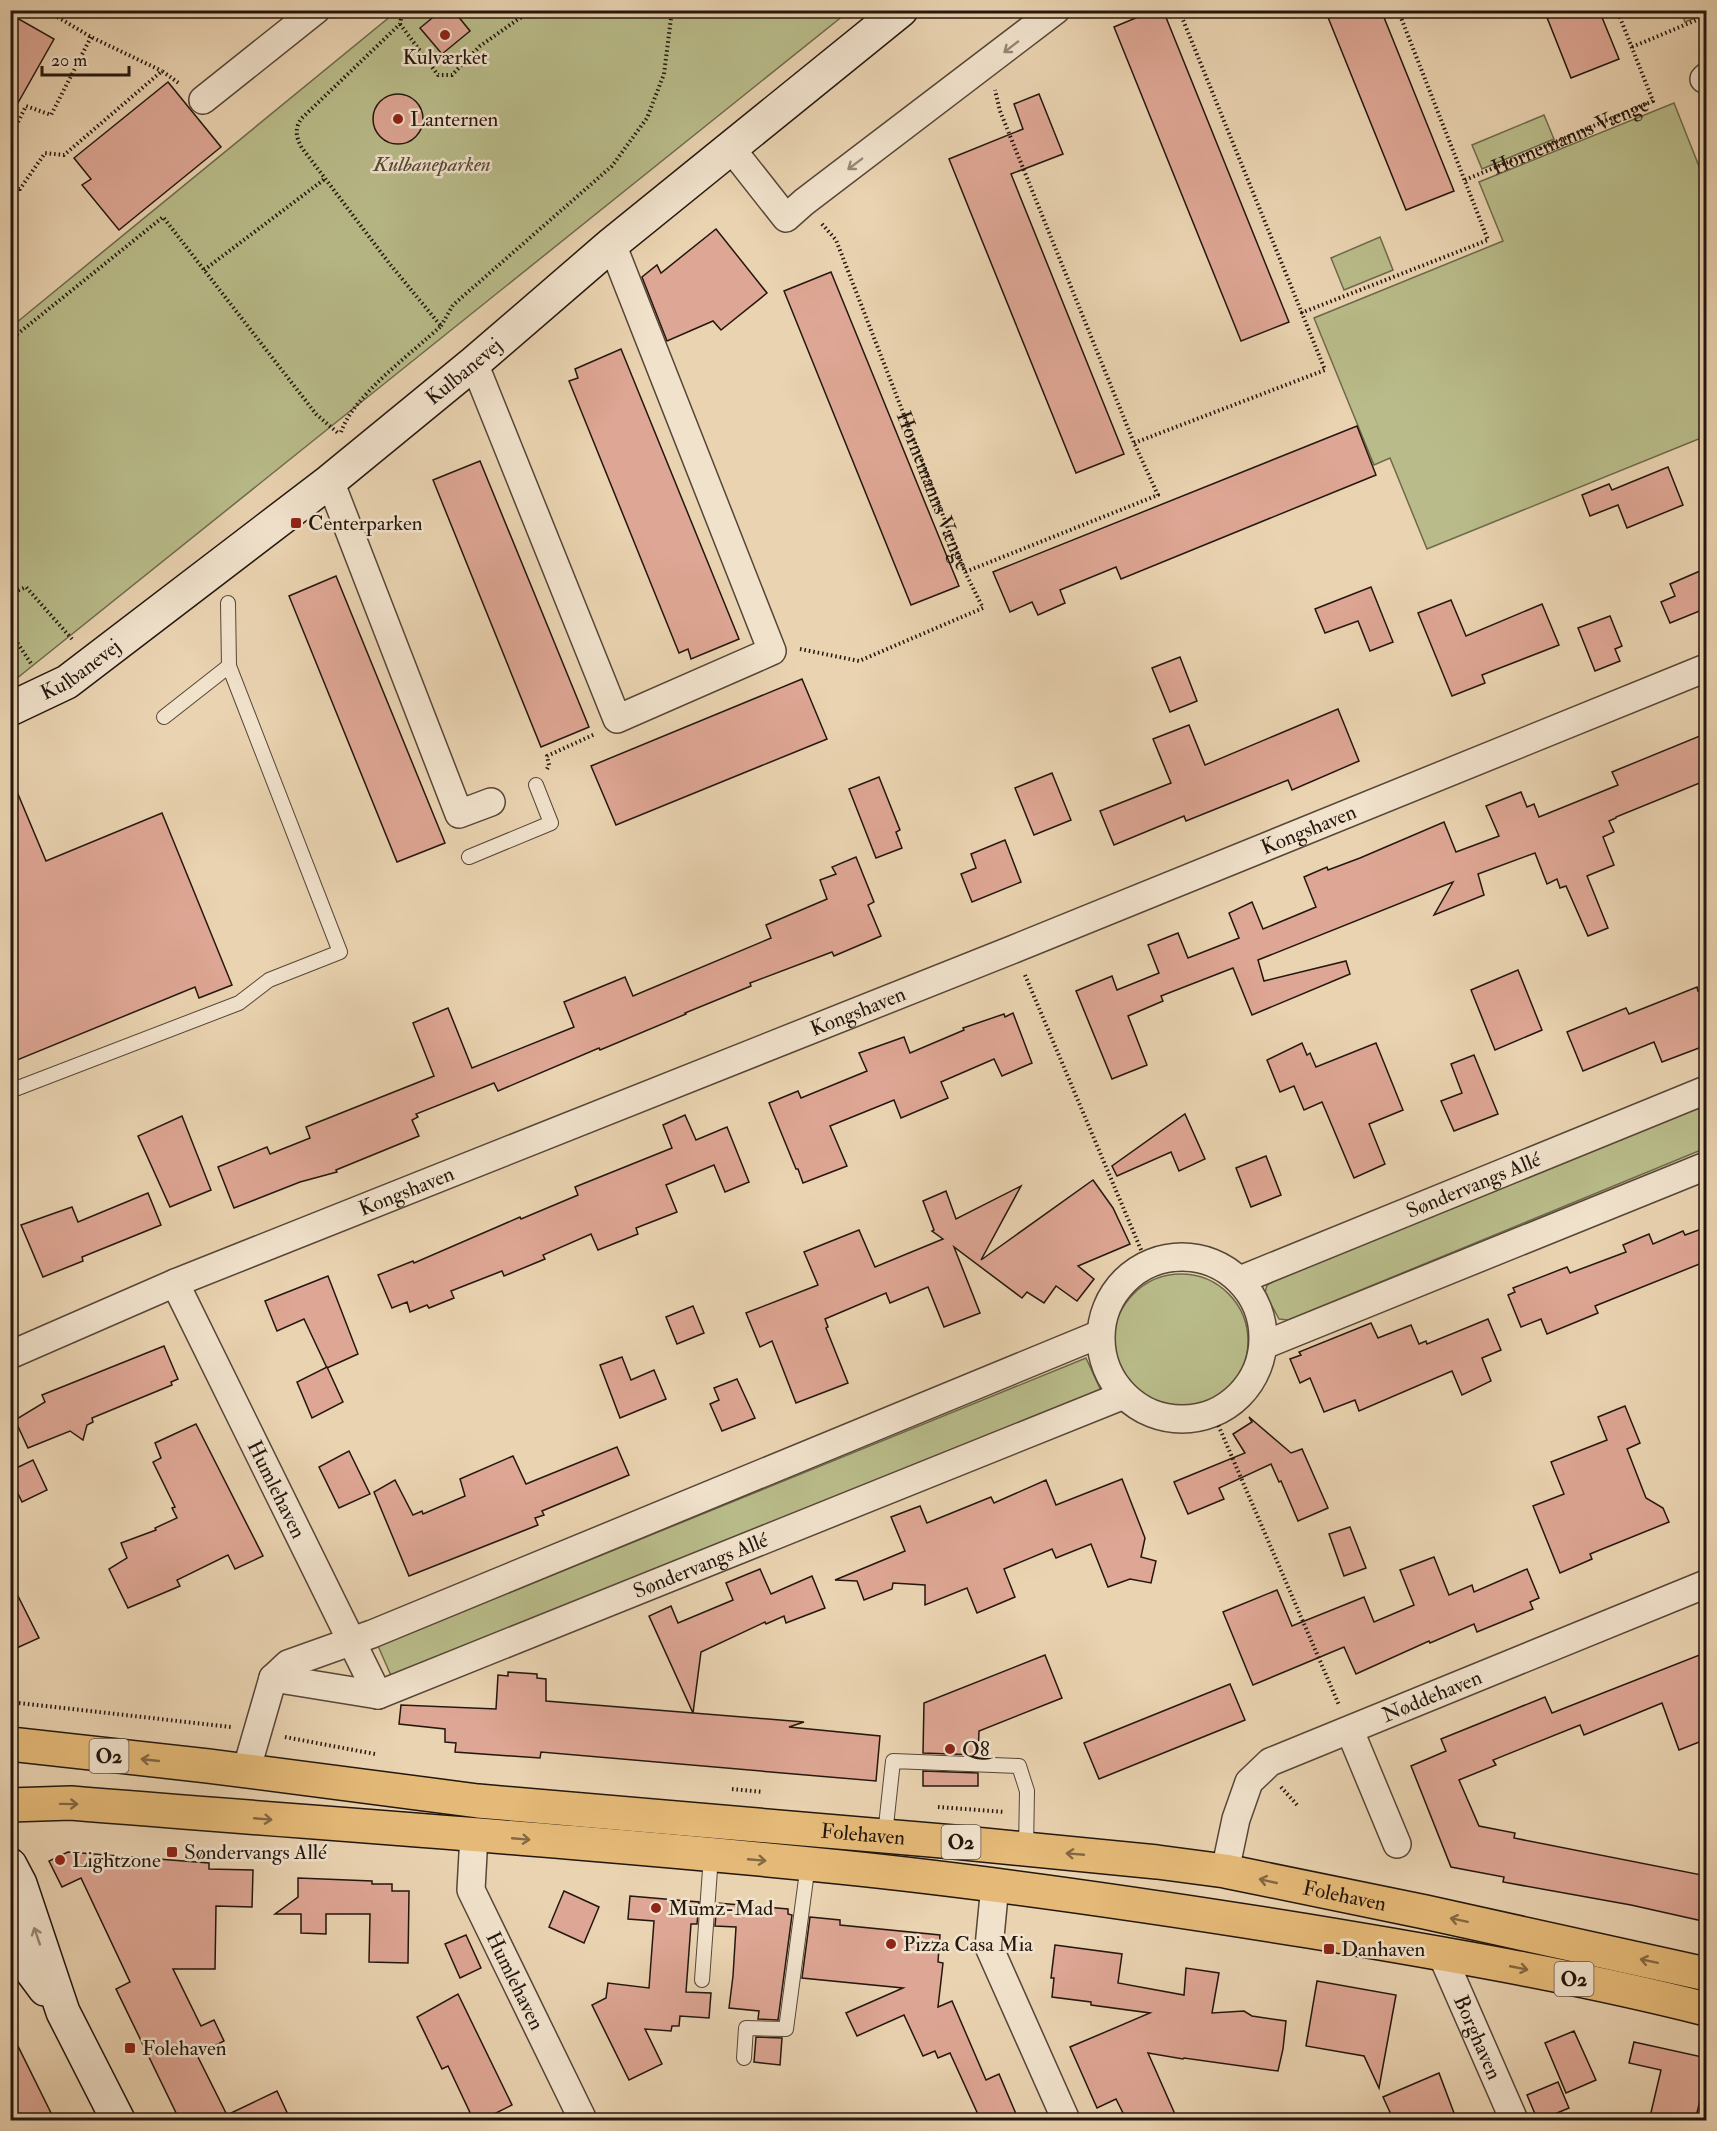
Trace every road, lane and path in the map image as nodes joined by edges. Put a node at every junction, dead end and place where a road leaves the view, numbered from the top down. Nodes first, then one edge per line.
1 (46, 10) edge
2 (316, 10) edge
3 (397, 10) edge
4 (534, 10) edge
5 (672, 10) edge
6 (901, 10) edge
7 (1056, 10) edge
8 (1179, 10) edge
9 (1398, 10) edge
10 (1617, 10) edge
11 (1707, 16) edge
12 (400, 24) junction
13 (91, 37) junction
14 (1632, 47) junction
15 (989, 64) junction
16 (162, 71) junction
17 (203, 100) joint
18 (10, 138) edge
19 (730, 147) junction
20 (326, 178) junction
21 (1465, 180) junction
22 (10, 189) edge
23 (804, 202) junction
24 (612, 244) junction
25 (204, 270) junction
26 (1301, 313) junction
27 (441, 326) junction
28 (10, 340) edge
29 (474, 363) junction
30 (340, 434) junction
31 (333, 441) dead end
32 (1134, 443) junction
33 (330, 481) junction
34 (965, 572) junction
35 (10, 594) edge
36 (228, 603) dead end
37 (10, 632) edge
38 (77, 645) dead end
39 (772, 651) junction
40 (229, 666) junction
41 (1707, 668) edge
42 (36, 671) dead end
43 (10, 708) edge
44 (164, 717) dead end
45 (617, 718) junction
46 (536, 785) joint
47 (491, 802) dead end
48 (469, 857) dead end
49 (1014, 949) junction
50 (1707, 1090) edge
51 (10, 1091) edge
52 (1707, 1166) edge
53 (1147, 1264) junction
54 (1240, 1280) junction
55 (175, 1283) junction
56 (1100, 1334) junction
57 (1264, 1345) junction
58 (10, 1355) edge
59 (1124, 1395) junction
60 (1214, 1413) junction
61 (1707, 1584) edge
62 (352, 1642) junction
63 (273, 1678) junction
64 (378, 1695) junction
65 (1350, 1731) junction
66 (10, 1744) edge
67 (246, 1771) junction
68 (10, 1805) edge
69 (474, 1835) junction
70 (885, 1835) junction
71 (1397, 1844) dead end
72 (1026, 1849) junction
73 (711, 1856) junction
74 (808, 1864) junction
75 (10, 1865) edge
76 (1225, 1871) junction
77 (995, 1885) junction
78 (10, 1942) edge
79 (1441, 1953) junction
80 (1707, 1974) edge
81 (702, 1980) dead end
82 (1707, 2009) edge
83 (63, 2012) junction
84 (744, 2058) dead end
85 (118, 2121) edge
86 (583, 2121) edge
87 (1066, 2121) edge
88 (1514, 2121) edge

1 - 13 path
2 - 17 street
3 - 12 path
4 - 12 path
5 - 27 path
6 - 19 street, Kulbanevej
7 -> 15 street
8 - 26 path
9 - 21 path, Hornemanns Vænge
10 - 14 path, Hornemanns Vænge
11 - 14 path
12 - 20 path
13 - 16 path
13 - 18 path
14 - 21 path, Hornemanns Vænge
15 -> 23 street
15 - 32 path, Hornemanns Vænge
16 - 17 path
16 - 22 path
19 - 23 street
19 - 24 street, Kulbanevej
20 - 25 path
20 - 27 path
21 - 26 path, Hornemanns Vænge
23 - 34 path, Hornemanns Vænge
24 - 29 street, Kulbanevej
24 - 39 street
25 - 28 path
25 - 30 path
26 - 32 path
27 - 30 path
29 - 33 street, Kulbanevej
29 - 45 street
30 - 31 path
32 - 34 path, Hornemanns Vænge
33 - 43 street, Kulbanevej
33 - 47 street
34 - 39 path
35 - 38 path
36 - 40 lane
37 - 42 path
39 - 45 street
40 - 44 lane
40 - 51 lane
41 - 49 street, Kongshaven
45 - 46 path
46 - 48 lane
49 - 53 path
49 - 55 street, Kongshaven
50 - 54 street, Søndervangs Allé
52 - 57 street
53 - 54 street
53 - 56 street
54 - 57 street
55 - 58 street, Kongshaven
55 - 62 street, Humlehaven
56 - 59 street
56 - 62 street
57 - 60 street
59 - 60 street
59 - 64 street, Søndervangs Allé
60 - 65 path
61 - 65 street, Nøddehaven
62 - 63 street
62 - 64 street, Humlehaven
63 - 64 street
63 - 67 street
65 - 71 street
65 - 76 street, Nøddehaven
67 -> 66 main road, Folehaven / O2
67 - 70 main road, Folehaven / O2
68 -> 69 main road, Folehaven / O2
69 -> 73 main road, Folehaven / O2
69 - 86 street, Humlehaven
70 - 72 main road, Folehaven / O2
70 - 72 lane
76 -> 72 main road, Folehaven / O2
73 -> 74 main road, Folehaven / O2
73 - 81 lane
74 - 77 main road, Folehaven / O2
74 - 84 lane
83 -> 75 street
80 -> 76 main road, Folehaven / O2
77 - 79 main road, Folehaven / O2
77 - 87 street
78 - 83 street
79 -> 82 main road, Folehaven / O2
79 - 88 street, Borghaven
83 - 85 street

